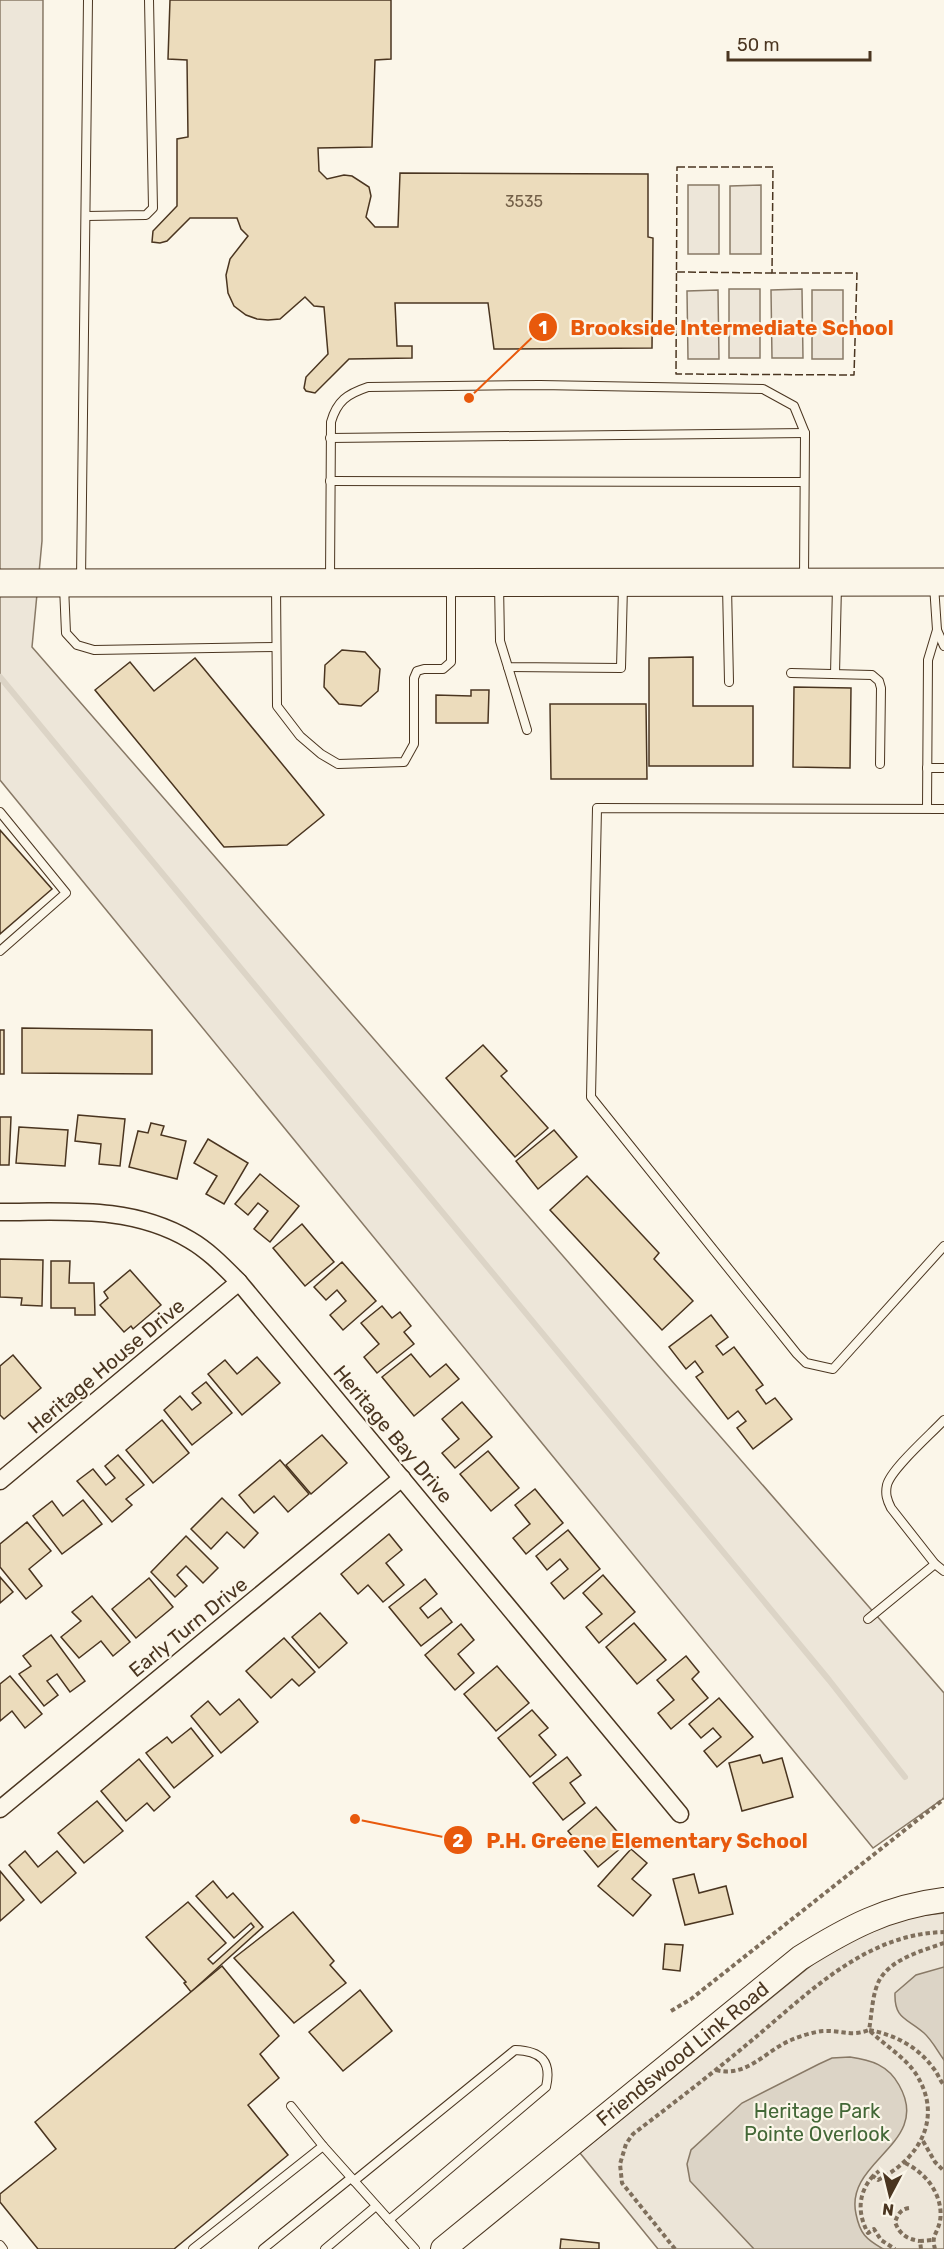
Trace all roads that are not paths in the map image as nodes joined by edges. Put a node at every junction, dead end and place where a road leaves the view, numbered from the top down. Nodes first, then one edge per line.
1 (88, 0) edge
2 (149, 0) edge
3 (87, 216) junction
4 (805, 433) junction
5 (330, 438) junction
6 (330, 482) junction
7 (804, 482) junction
8 (804, 582) junction
9 (939, 582) edge
10 (0, 583) edge
11 (72, 583) junction
12 (276, 583) junction
13 (330, 583) junction
14 (451, 583) junction
15 (499, 583) junction
16 (623, 583) junction
17 (727, 583) junction
18 (837, 583) junction
19 (937, 630) junction
20 (944, 646) edge
21 (276, 647) junction
22 (507, 667) junction
23 (791, 673) dead end
24 (835, 674) junction
25 (729, 682) dead end
26 (527, 730) dead end
27 (880, 764) dead end
28 (927, 768) junction
29 (944, 768) edge
30 (927, 808) junction
31 (944, 809) edge
32 (0, 812) edge
33 (0, 951) edge
34 (0, 1212) edge
35 (944, 1246) edge
36 (239, 1282) junction
37 (944, 1420) edge
38 (402, 1478) junction
39 (0, 1481) edge
40 (935, 1564) junction
41 (944, 1571) edge
42 (868, 1619) dead end
43 (0, 1809) edge
44 (680, 1814) dead end
45 (944, 1900) edge
46 (291, 2106) dead end
47 (322, 2146) junction
48 (352, 2179) junction
49 (376, 2206) junction
50 (389, 2220) junction
51 (0, 2245) edge
52 (3, 2249) edge
53 (193, 2249) edge
54 (264, 2249) edge
55 (325, 2249) edge
56 (415, 2249) edge
57 (443, 2249) edge

1 - 3 lane
2 - 3 lane
3 - 11 lane
4 - 5 lane
4 - 5 lane
4 - 7 lane
5 - 6 lane
6 - 7 lane
6 - 13 lane
7 - 8 lane
8 - 17 main road
8 - 18 main road
9 - 18 main road
9 - 19 lane
10 - 11 main road
11 - 12 main road
11 - 21 lane
12 - 13 main road
12 - 21 lane
13 - 14 main road
14 - 15 main road
14 - 21 lane
15 - 16 main road
15 - 22 lane
16 - 17 main road
16 - 22 lane
17 - 25 lane
18 - 24 lane
19 - 20 lane
19 - 28 lane
22 - 26 lane
23 - 24 lane
24 - 27 lane
28 - 29 lane
28 - 30 lane
30 - 31 lane
30 - 35 lane
32 - 33 lane
34 - 36 street, Heritage Bay Drive
36 - 38 street, Heritage Bay Drive
36 - 39 street, Heritage House Drive
37 - 40 lane
38 - 43 street, Early Turn Drive
38 - 44 street, Heritage Bay Drive
40 - 41 lane
40 - 42 lane
45 - 57 street, Friendswood Link Road
46 - 47 lane
47 - 48 lane
47 - 53 lane
48 - 49 lane
48 - 50 lane
48 - 54 lane
49 - 50 lane
49 - 55 lane
50 - 56 lane
51 - 52 lane

